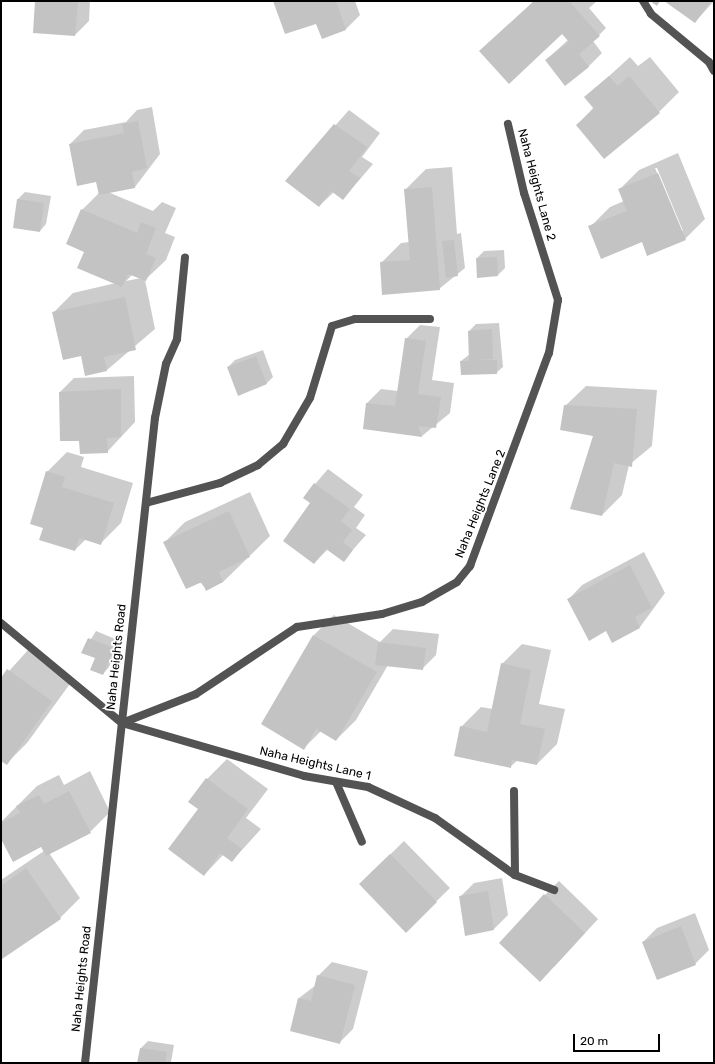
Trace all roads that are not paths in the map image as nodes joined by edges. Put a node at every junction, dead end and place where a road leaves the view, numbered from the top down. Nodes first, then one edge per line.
1 (643, 1) edge
2 (714, 71) edge
3 (508, 124) dead end
4 (185, 257) dead end
5 (430, 319) dead end
6 (146, 503) junction
7 (1, 623) edge
8 (122, 723) junction
9 (336, 782) junction
10 (514, 791) dead end
11 (362, 842) dead end
12 (515, 875) junction
13 (554, 890) dead end
14 (84, 1063) edge

1 - 2 street
3 - 8 street, Naha Heights Lane 2
4 - 6 street, Naha Heights Road
5 - 6 street
6 - 8 street, Naha Heights Road
7 - 8 street
8 - 9 street, Naha Heights Lane 1
8 - 14 street, Naha Heights Road
9 - 11 street
9 - 12 street, Naha Heights Lane 1
10 - 12 street
12 - 13 street, Naha Heights Lane 1

